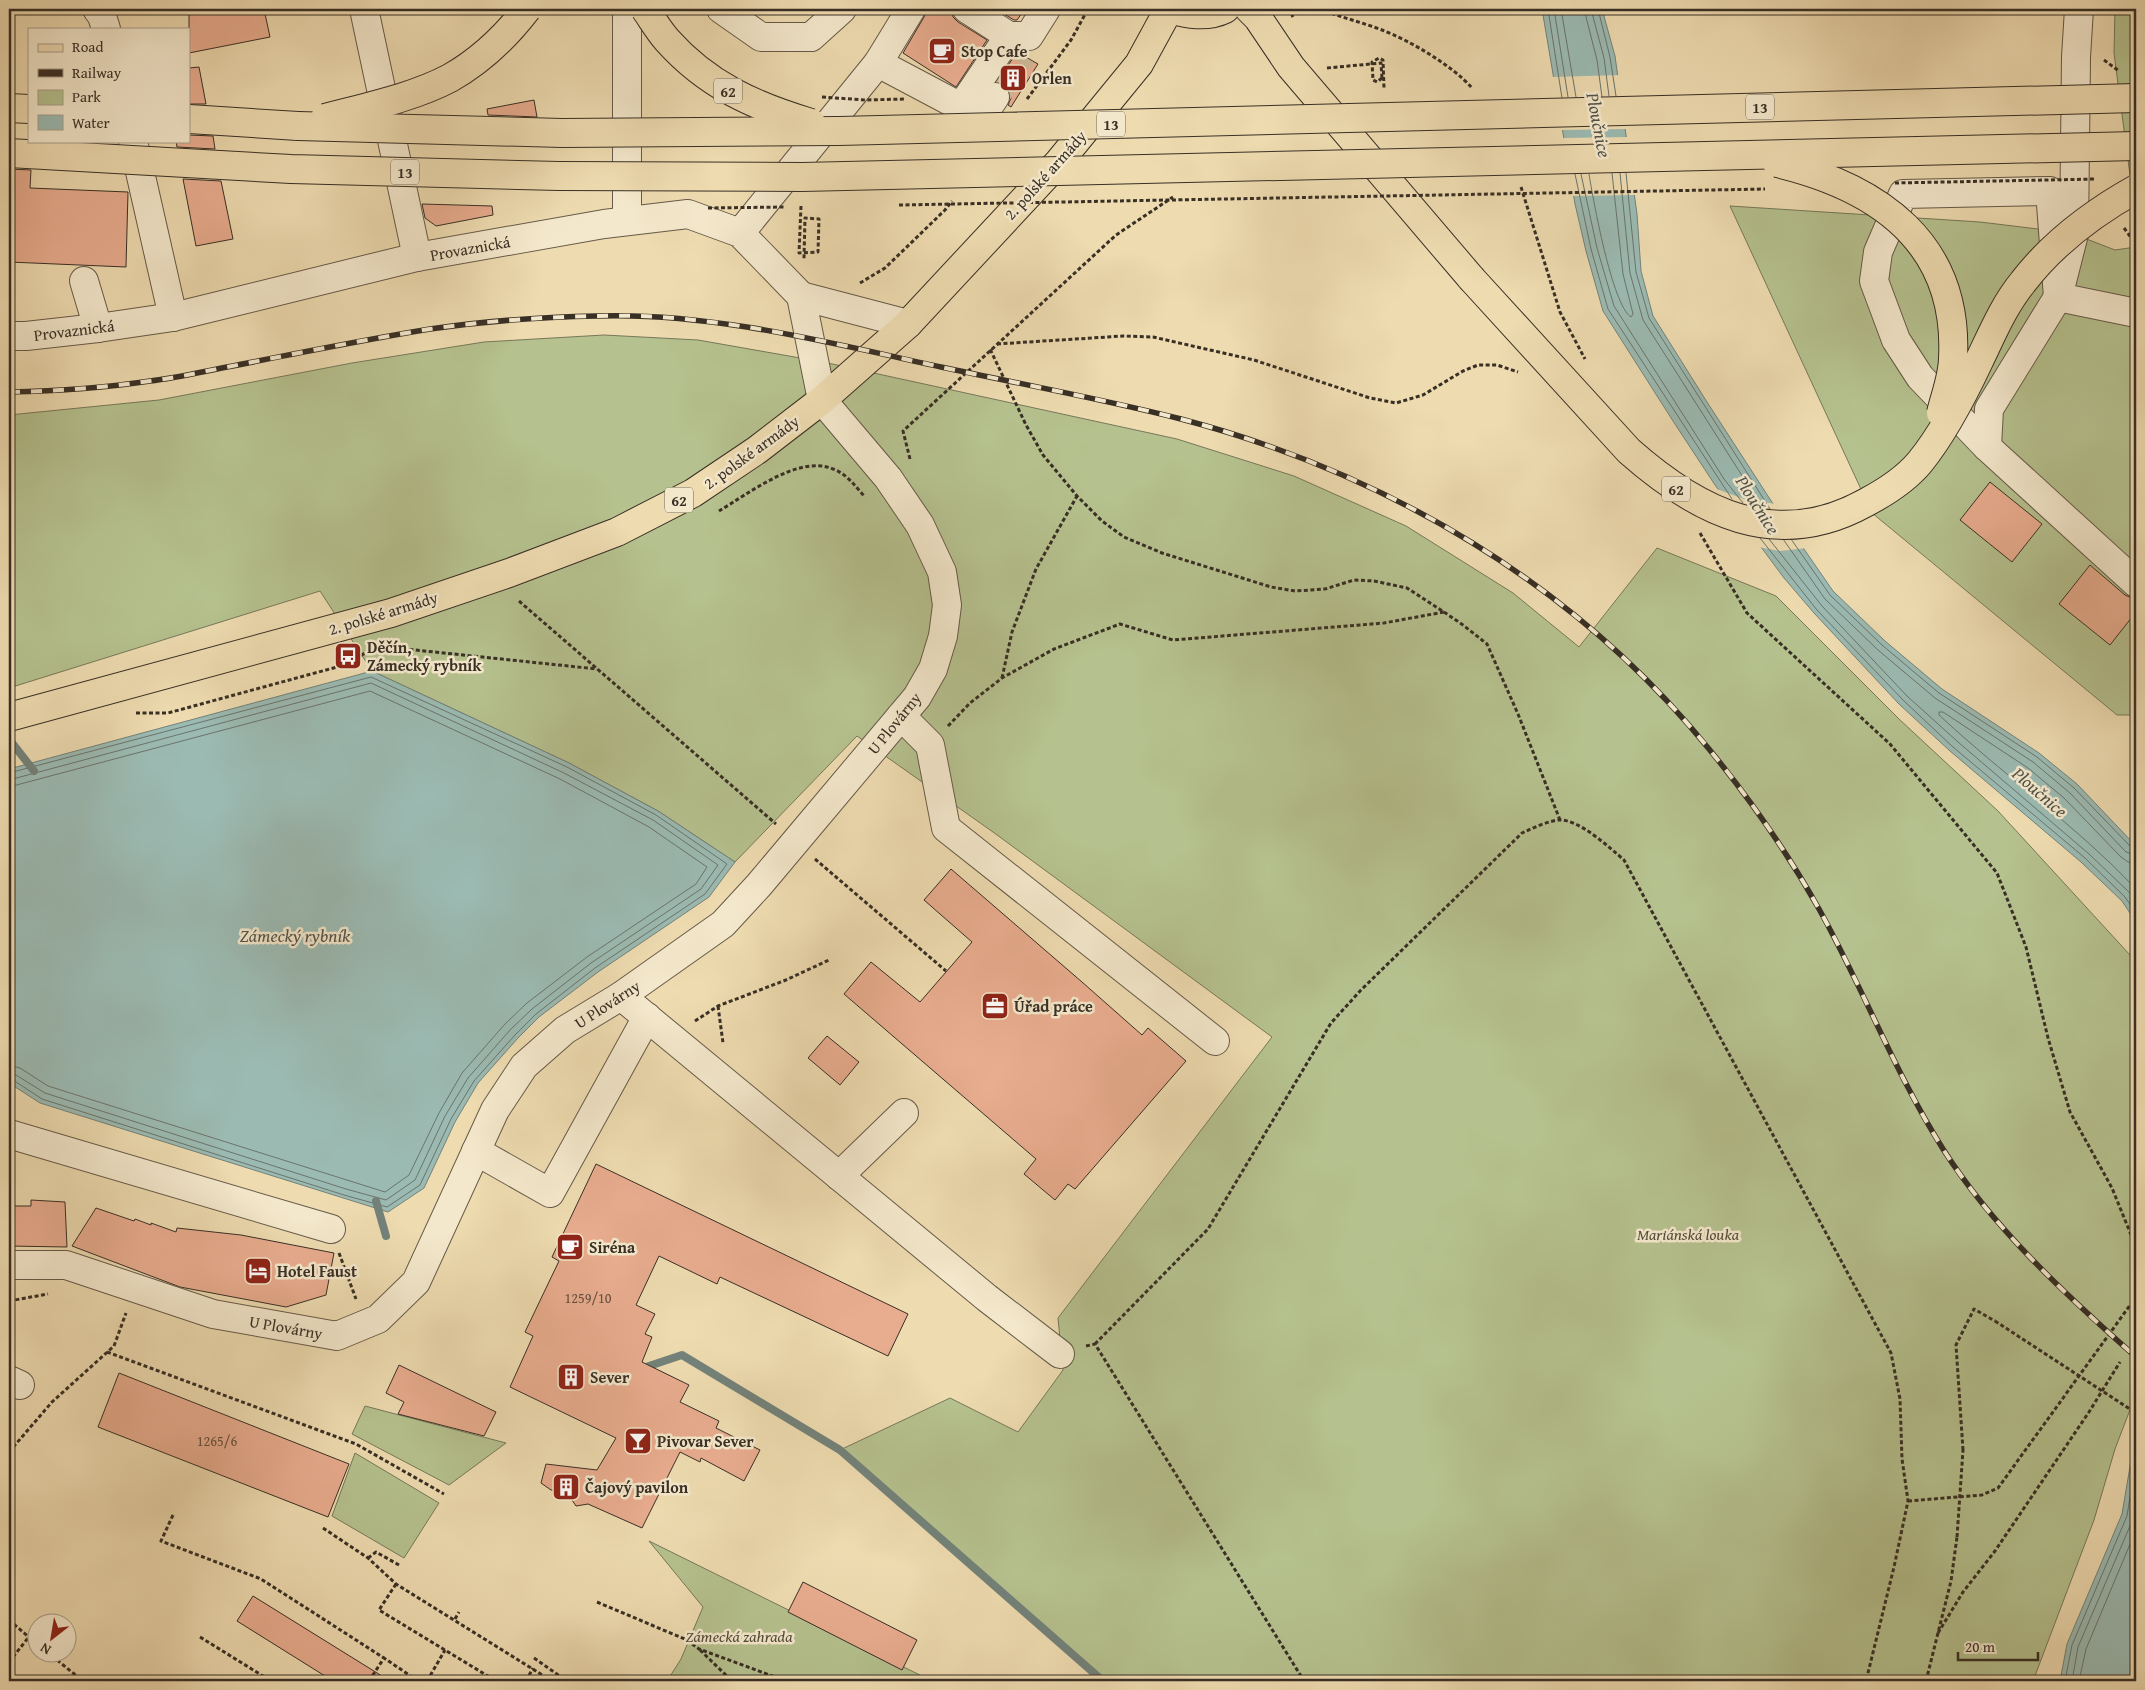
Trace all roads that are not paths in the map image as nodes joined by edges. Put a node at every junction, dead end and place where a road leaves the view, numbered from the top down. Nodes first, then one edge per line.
1 (97, 9) edge
2 (364, 9) edge
3 (528, 9) edge
4 (627, 9) edge
5 (645, 9) edge
6 (721, 9) edge
7 (842, 9) edge
8 (911, 9) edge
9 (967, 9) edge
10 (1046, 9) edge
11 (1169, 9) edge
12 (1225, 9) edge
13 (1249, 9) edge
14 (2079, 9) edge
15 (106, 28) edge
16 (1020, 42) junction
17 (878, 63) junction
18 (995, 97) tunnel mouth
19 (2136, 98) edge
20 (961, 107) junction
21 (9, 108) edge
22 (28, 109) edge
23 (190, 119) edge
24 (298, 126) junction
25 (839, 131) junction
26 (133, 142) edge
27 (2136, 146) edge
28 (9, 153) edge
29 (1703, 156) junction
30 (2132, 192) edge
31 (627, 221) junction
32 (740, 233) junction
33 (417, 257) junction
34 (84, 281) dead end
35 (801, 296) junction
36 (2058, 297) junction
37 (2136, 313) edge
38 (173, 317) junction
39 (908, 324) junction
40 (98, 328) junction
41 (9, 336) edge
42 (822, 400) junction
43 (1934, 442) junction
44 (1987, 447) junction
45 (2136, 583) edge
46 (12, 716) edge
47 (901, 716) junction
48 (621, 996) junction
49 (647, 1017) junction
50 (1215, 1041) dead end
51 (904, 1114) dead end
52 (9, 1134) edge
53 (476, 1151) junction
54 (839, 1176) junction
55 (331, 1229) road end
56 (9, 1265) edge
57 (1060, 1354) road end

1 - 15 street
2 - 33 street
3 - 24 main road, bridge
4 - 31 street
5 - 25 main road, 62, bridge
6 - 7 street
8 - 17 street
9 - 16 street
10 - 16 street
11 - 12 main road, 62
11 - 39 main road, 2. polské armády / 62
13 - 43 main road, 62, bridge
14 - 36 street
16 - 20 street
17 - 20 street
17 - 32 street
18 - 20 street
19 - 25 main road, 13, bridge
21 - 22 main road
23 - 24 main road, 13
24 - 25 main road, 13, bridge
26 - 38 street
27 - 29 main road, 13, bridge
28 - 29 main road, 13, bridge
29 - 43 main road, bridge
30 - 43 main road, 62, bridge
31 - 32 street, Provaznická
31 - 33 street, Provaznická
32 - 35 street, Provaznická
33 - 38 street, Provaznická
34 - 40 street
35 - 39 street
35 - 42 street
36 - 37 street
36 - 44 street
36 - 44 street
38 - 40 street, Provaznická
39 - 42 main road, 2. polské armády / 62
40 - 41 street, Provaznická
42 - 46 main road, 2. polské armády / 62
42 - 47 street, U Plovárny
44 - 45 street
47 - 48 street, U Plovárny
47 - 50 street
48 - 49 street
48 - 53 street, U Plovárny
49 - 53 street
49 - 54 street
51 - 54 street
52 - 55 street
53 - 56 street, U Plovárny
54 - 57 street

